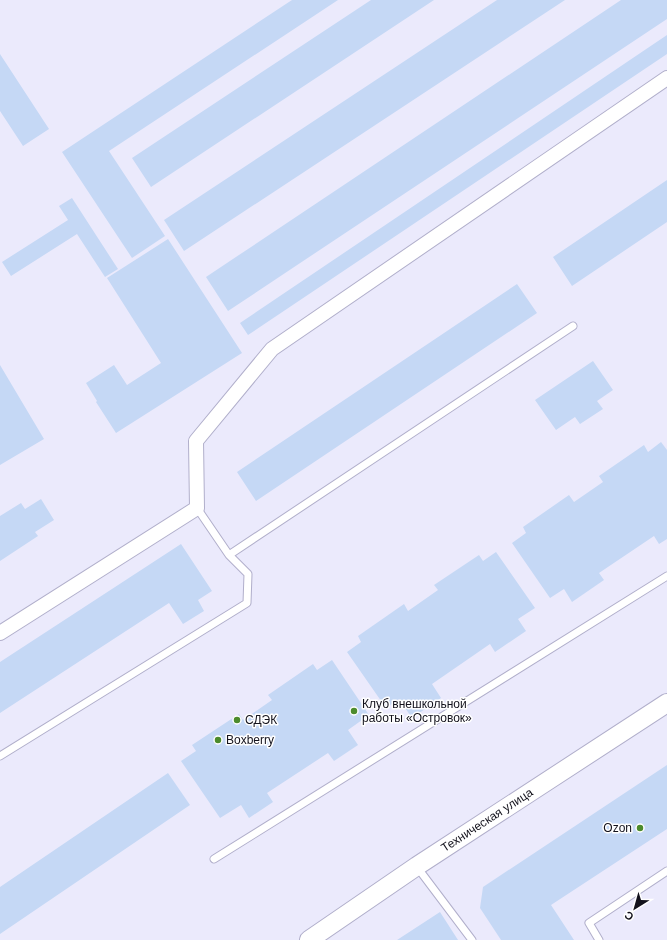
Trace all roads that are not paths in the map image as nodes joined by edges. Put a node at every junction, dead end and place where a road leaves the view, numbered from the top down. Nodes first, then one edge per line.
1 (667, 78) edge
2 (573, 326) dead end
3 (197, 508) junction
4 (229, 555) junction
5 (667, 576) edge
6 (0, 633) edge
7 (667, 703) edge
8 (0, 756) edge
9 (214, 859) dead end
10 (417, 866) junction
11 (667, 871) edge
12 (309, 940) edge
13 (472, 940) edge
14 (598, 940) edge

1 - 3 street
2 - 4 lane
3 - 4 lane
3 - 6 street
4 - 8 lane
5 - 9 lane
7 - 10 street, Техническая улица
10 - 12 street, Техническая улица
10 - 13 lane
11 - 14 lane

